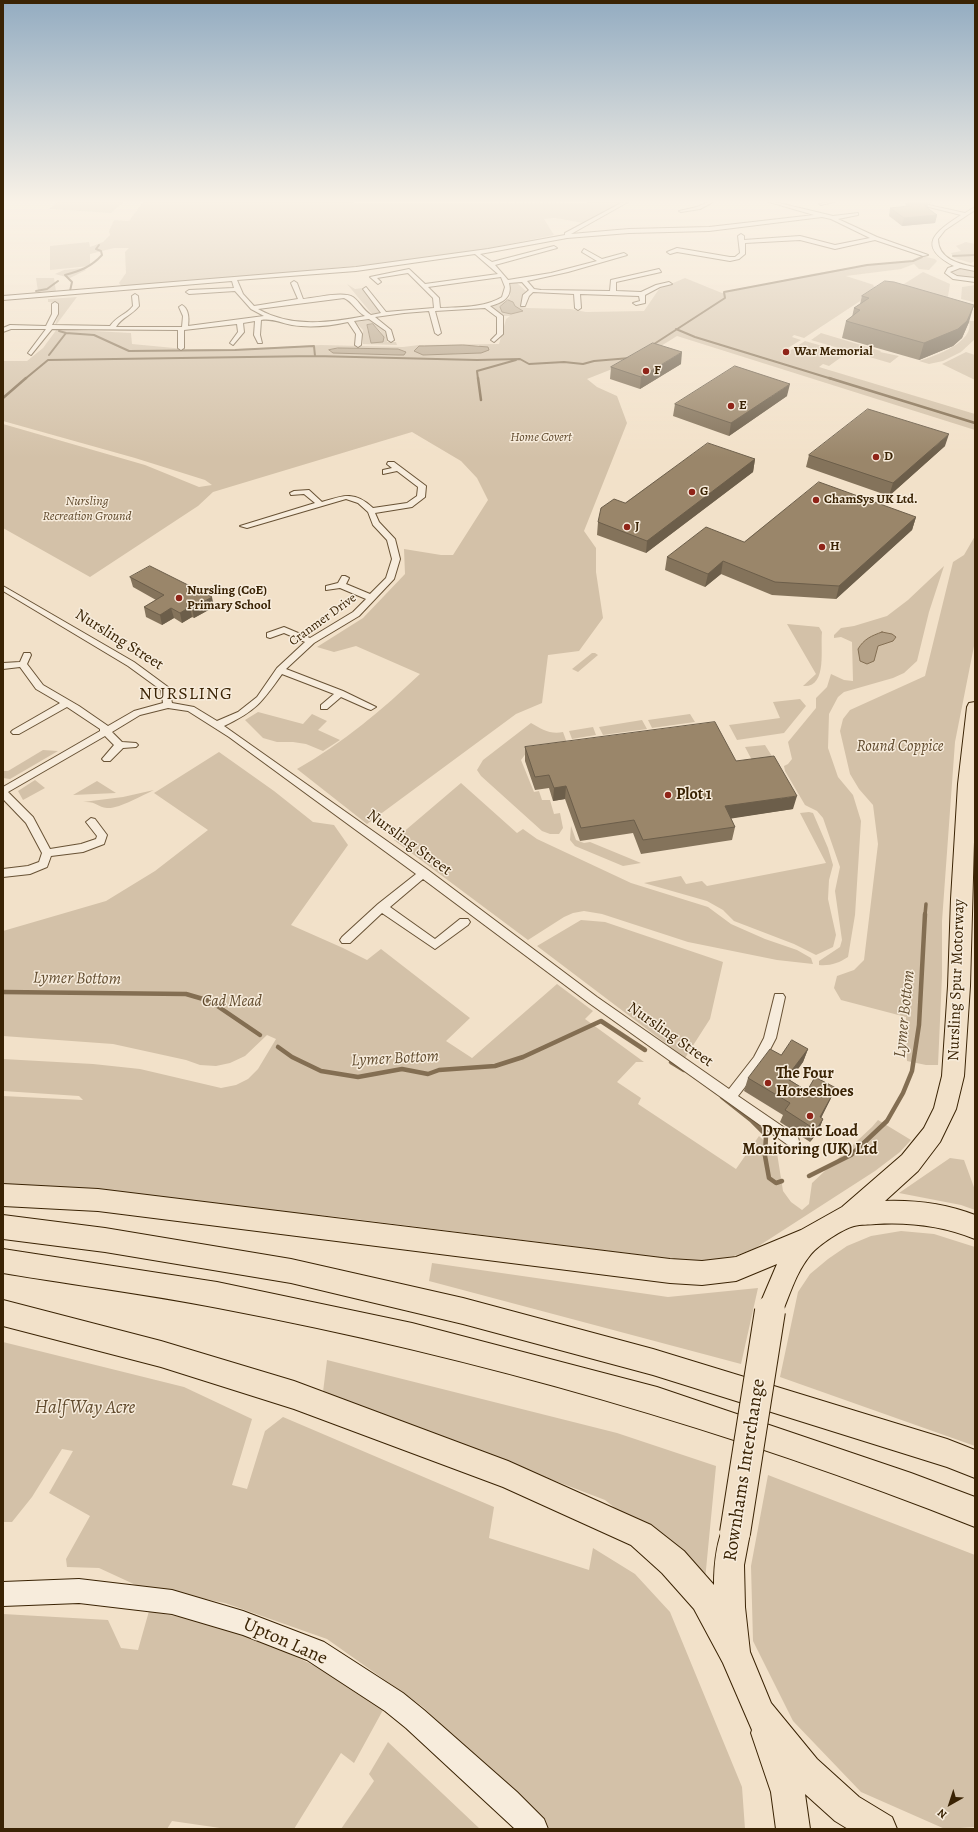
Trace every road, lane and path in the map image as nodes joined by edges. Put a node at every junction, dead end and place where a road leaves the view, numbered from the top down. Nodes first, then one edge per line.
1 (138, 287) edge
2 (295, 287) edge
3 (426, 287) edge
4 (507, 287) edge
5 (530, 287) edge
6 (613, 287) edge
7 (655, 287) edge
8 (237, 289) joint
9 (366, 289) dead end
10 (532, 290) junction
11 (189, 292) dead end
12 (577, 293) junction
13 (613, 293) junction
14 (642, 294) junction
15 (135, 296) dead end
16 (3, 298) edge
17 (301, 301) junction
18 (636, 303) dead end
19 (55, 304) dead end
20 (523, 305) dead end
21 (182, 306) dead end
22 (486, 306) junction
23 (253, 308) junction
24 (578, 308) dead end
25 (435, 310) junction
26 (385, 314) junction
27 (269, 317) junction
28 (370, 317) junction
29 (258, 320) junction
30 (350, 320) junction
31 (240, 322) junction
32 (309, 324) junction
33 (50, 327) junction
34 (183, 328) junction
35 (111, 329) junction
36 (3, 330) edge
37 (438, 333) dead end
38 (309, 334) dead end
39 (391, 340) dead end
40 (494, 340) dead end
41 (260, 342) dead end
42 (233, 343) dead end
43 (358, 344) dead end
44 (181, 348) dead end
45 (31, 353) dead end
46 (391, 464) dead end
47 (398, 469) junction
48 (386, 472) dead end
49 (294, 493) dead end
50 (320, 504) junction
51 (371, 511) junction
52 (244, 526) dead end
53 (3, 588) edge
54 (329, 588) dead end
55 (372, 598) junction
56 (270, 635) dead end
57 (311, 641) junction
58 (3, 666) edge
59 (280, 670) junction
60 (340, 693) junction
61 (66, 704) junction
62 (168, 705) junction
63 (371, 707) dead end
64 (975, 707) edge
65 (324, 708) dead end
66 (217, 724) junction
67 (106, 730) junction
68 (16, 732) dead end
69 (120, 745) junction
70 (133, 745) dead end
71 (107, 759) dead end
72 (3, 792) edge
73 (91, 822) dead end
74 (47, 853) junction
75 (3, 873) edge
76 (424, 873) junction
77 (382, 907) junction
78 (464, 922) dead end
79 (346, 940) dead end
80 (780, 997) dead end
81 (730, 1097) junction
82 (793, 1141) dead end
83 (3, 1195) edge
84 (851, 1215) junction
85 (3, 1227) edge
86 (975, 1227) edge
87 (808, 1239) junction
88 (3, 1261) edge
89 (3, 1314) edge
90 (975, 1464) edge
91 (975, 1512) edge
92 (3, 1594) edge
93 (734, 1652) junction
94 (760, 1714) junction
95 (534, 1829) edge
96 (793, 1829) edge
97 (880, 1829) edge

1 - 16 street
2 - 17 street
3 - 25 street
4 - 22 street
5 - 10 street
6 - 13 street
7 - 14 street
8 - 11 street
8 - 23 street
9 - 26 street
10 - 12 street
10 - 20 street
12 - 13 street
12 - 24 street
13 - 14 street
14 - 18 street
15 - 35 street
17 - 23 street
17 - 28 street
19 - 33 street
21 - 34 street
22 - 25 street
22 - 40 street
23 - 27 street
25 - 26 street
25 - 37 street
26 - 28 street
27 - 29 street
27 - 32 street
28 - 30 street
28 - 39 street
29 - 31 street
29 - 41 street
30 - 32 street
30 - 43 street
31 - 34 street
31 - 42 street
32 - 38 street
33 - 35 street
33 - 36 street
33 - 45 street
34 - 35 street
34 - 44 street
46 - 47 street
47 - 48 street
47 - 51 street
49 - 50 street
50 - 51 street, Cranmer Drive
50 - 52 street, Cranmer Drive
51 - 55 street, Cranmer Drive
53 - 62 street, Nursling Street
54 - 55 street
55 - 57 street, Cranmer Drive
56 - 57 street
57 - 59 street, Cranmer Drive
58 - 61 street
59 - 60 street
59 - 66 street, Cranmer Drive
60 - 63 street
60 - 65 street
61 - 67 street
61 - 68 street
62 - 66 street, Nursling Street
62 - 67 street
64 - 84 highway, Nursling Spur Motorway
66 - 76 street, Nursling Street
67 - 69 street
67 - 72 street
69 - 70 street
69 - 71 street
72 - 74 street
73 - 74 street
74 - 75 street
76 - 77 street
76 - 81 street, Nursling Street
77 - 78 street
77 - 79 street
80 - 81 street
81 - 82 street, Nursling Street
83 - 87 highway
84 - 86 highway, Rownhams Interchange
84 - 87 highway, Rownhams Interchange
85 - 90 highway
87 - 93 highway, Rownhams Interchange, bridge
88 - 91 highway
89 - 93 highway
92 - 95 street, Upton Lane
93 - 94 highway, Rownhams Interchange
94 - 96 highway
94 - 97 highway, Rownhams Interchange

